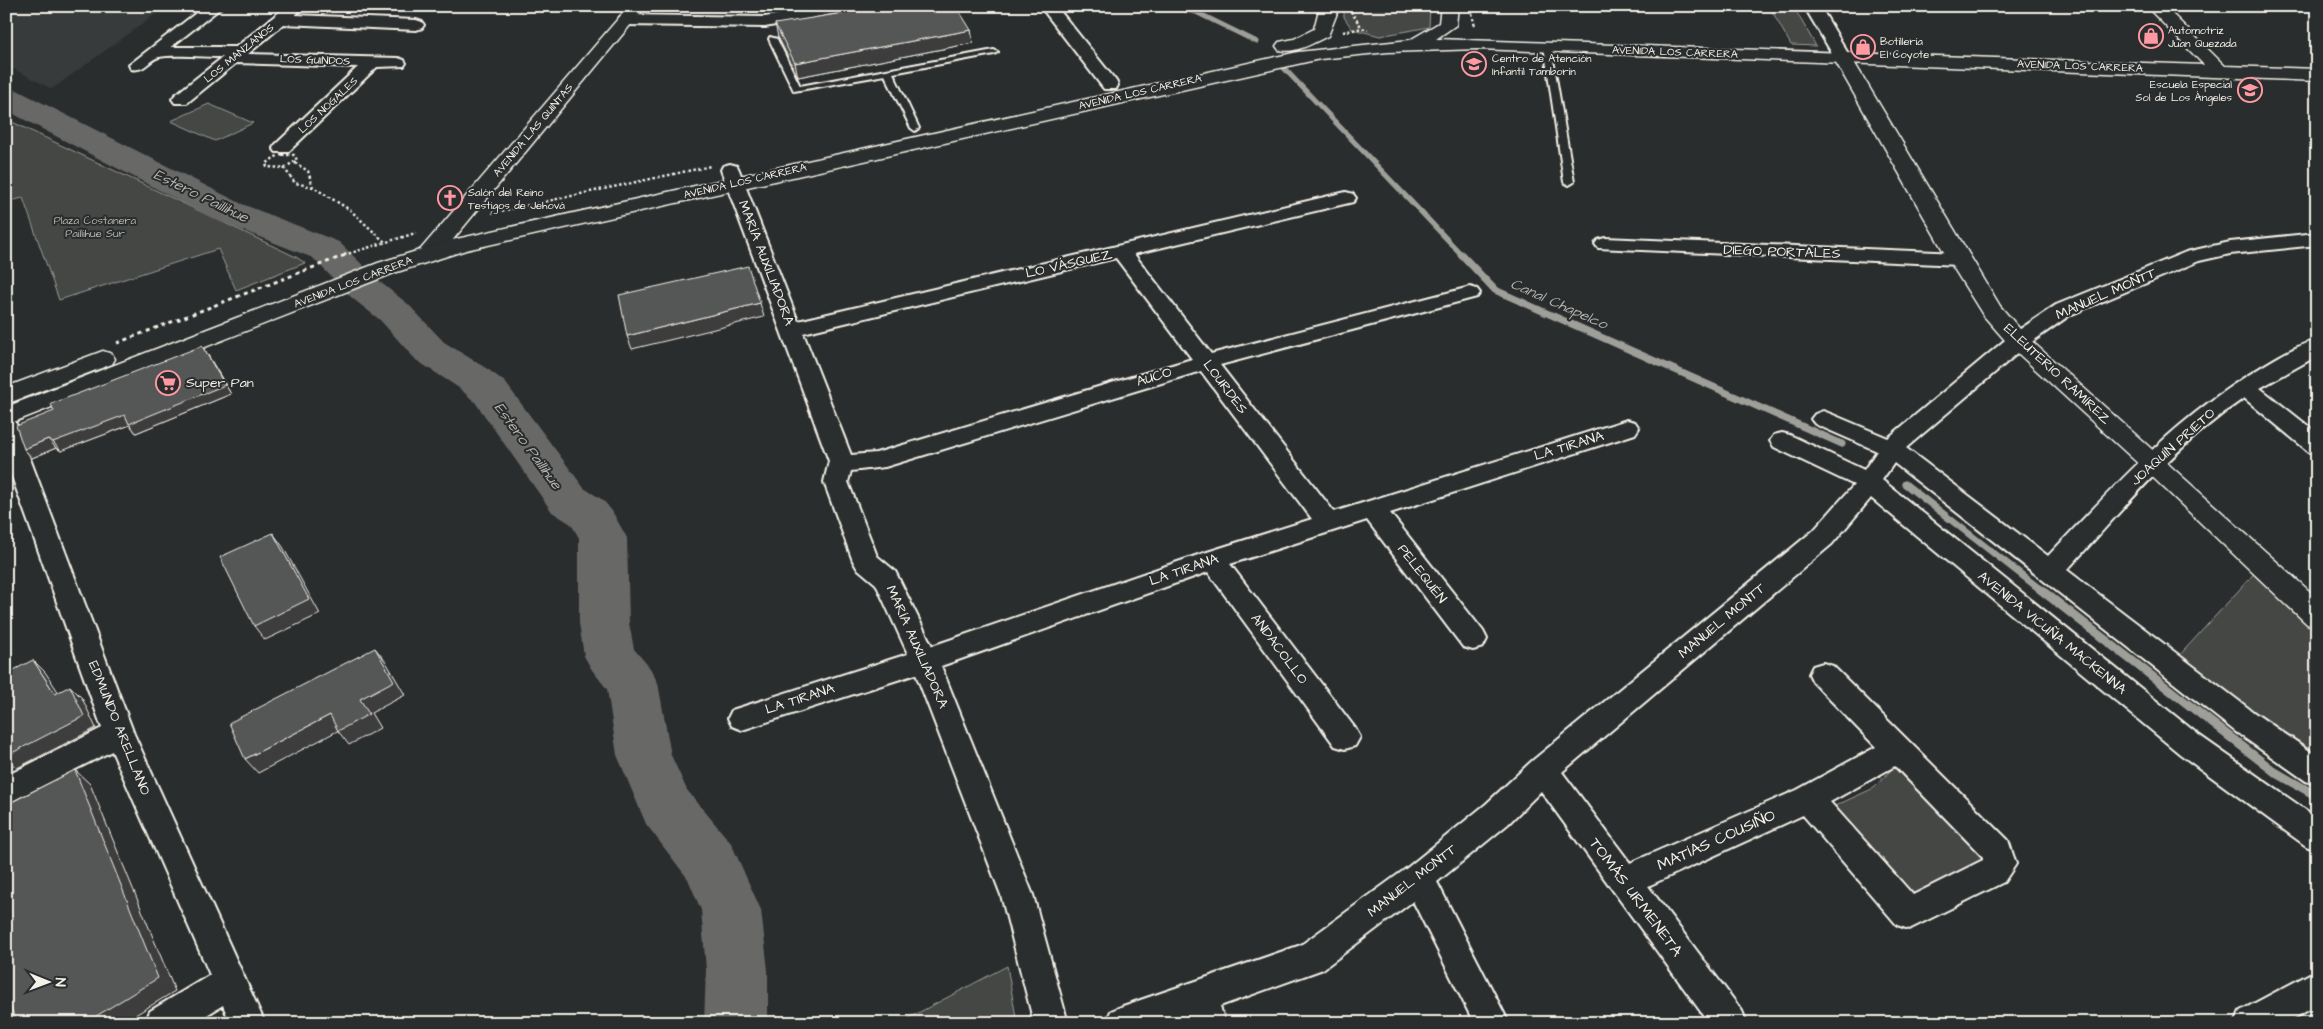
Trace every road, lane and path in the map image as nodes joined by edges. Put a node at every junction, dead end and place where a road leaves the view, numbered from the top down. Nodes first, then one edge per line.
1 (215, 6) edge
2 (297, 6) edge
3 (847, 6) edge
4 (1048, 6) edge
5 (1352, 6) edge
6 (1450, 6) edge
7 (1812, 6) edge
8 (2154, 6) edge
9 (632, 13) edge
10 (281, 19) junction
11 (1343, 21) edge
12 (416, 25) dead end
13 (773, 39) dead end
14 (1417, 43) junction
15 (1386, 45) junction
16 (1547, 48) junction
17 (154, 52) junction
18 (994, 52) dead end
19 (236, 55) junction
20 (1842, 57) junction
21 (373, 62) junction
22 (398, 63) dead end
23 (137, 65) dead end
24 (2220, 71) junction
25 (888, 72) junction
26 (2317, 75) edge
27 (1110, 85) junction
28 (181, 99) dead end
29 (915, 128) junction
30 (282, 148) dead end
31 (295, 163) dead end
32 (284, 168) dead end
33 (732, 176) junction
34 (1569, 182) dead end
35 (313, 187) junction
36 (1346, 198) dead end
37 (446, 233) junction
38 (2317, 239) edge
39 (1605, 244) dead end
40 (1122, 252) junction
41 (429, 254) junction
42 (378, 255) junction
43 (1959, 260) junction
44 (302, 285) junction
45 (1470, 293) dead end
46 (792, 329) junction
47 (2018, 341) junction
48 (113, 344) dead end
49 (2317, 347) edge
50 (1206, 362) junction
51 (2245, 387) junction
52 (6, 396) edge
53 (6, 417) edge
54 (1823, 419) dead end
55 (6, 427) edge
56 (1627, 428) dead end
57 (1782, 441) dead end
58 (2317, 446) edge
59 (1891, 448) junction
60 (841, 460) junction
61 (2152, 462) junction
62 (1868, 482) junction
63 (1372, 508) junction
64 (1328, 522) junction
65 (1213, 560) junction
66 (2049, 572) junction
67 (2317, 616) edge
68 (1473, 639) dead end
69 (925, 660) junction
70 (1823, 674) dead end
71 (742, 718) dead end
72 (119, 734) junction
73 (1345, 738) dead end
74 (1898, 750) junction
75 (1543, 770) junction
76 (2317, 772) edge
77 (6, 791) edge
78 (1808, 799) junction
79 (2317, 836) edge
80 (1418, 878) junction
81 (1624, 881) junction
82 (230, 982) junction
83 (2317, 986) edge
84 (1204, 1010) edge
85 (162, 1023) edge
86 (248, 1023) edge
87 (1051, 1023) edge
88 (1123, 1023) edge
89 (1492, 1023) edge
90 (1730, 1023) edge
91 (2252, 1023) edge

1 - 17 street
2 - 10 street, LOS MANZANOS
3 - 9 street
4 - 27 street
5 - 11 path
6 - 14 main road
7 - 20 street, ELEUTERIO RAMÍREZ
8 - 24 main road
9 - 37 main road, AVENIDA LAS QUINTAS
10 - 12 street
10 - 19 street, LOS MANZANOS
11 - 15 main road
11 - 27 main road, AVENIDA LOS CARRERA
13 - 25 lane
14 - 15 main road, AVENIDA LOS CARRERA
14 - 16 main road, AVENIDA LOS CARRERA
15 - 33 main road, AVENIDA LOS CARRERA
16 - 20 main road, AVENIDA LOS CARRERA
16 - 34 lane
17 - 19 street, LOS GUINDOS
17 - 23 street
18 - 25 lane
19 - 21 street, LOS GUINDOS
19 - 28 street, LOS MANZANOS
20 - 24 main road, AVENIDA LOS CARRERA
20 - 43 main road, ELEUTERIO RAMÍREZ
21 - 22 street, LOS GUINDOS
21 - 30 street, LOS NOGALES
24 - 26 main road, AVENIDA LOS CARRERA
25 - 29 lane
27 - 29 main road, AVENIDA LOS CARRERA
29 - 33 main road, AVENIDA LOS CARRERA
31 - 35 path
32 - 35 path
33 - 37 main road, AVENIDA LOS CARRERA
33 - 41 main road, AVENIDA LOS CARRERA
33 - 46 street, MARÍA AUXILIADORA
35 - 42 path
36 - 40 street, LO VÁSQUEZ
37 - 41 main road, AVENIDA LAS QUINTAS
37 - 42 main road, AVENIDA LOS CARRERA
38 - 47 street, MANUEL MONTT
39 - 43 street, DIEGO PORTALES
40 - 46 street, LO VÁSQUEZ
40 - 50 street, LOURDES
41 - 42 main road, AVENIDA LOS CARRERA
42 - 44 main road, AVENIDA LOS CARRERA
42 - 44 path
43 - 47 main road, ELEUTERIO RAMÍREZ
44 - 48 path
44 - 52 main road, AVENIDA LOS CARRERA
44 - 53 main road, AVENIDA LOS CARRERA
45 - 50 street, AUCO
46 - 60 street, MARÍA AUXILIADORA
47 - 59 street, MANUEL MONTT
47 - 61 main road, ELEUTERIO RAMÍREZ
49 - 51 street, JOAQUÍN PRIETO
50 - 60 street, AUCO
50 - 64 street, LOURDES
51 - 58 street
51 - 61 street, JOAQUÍN PRIETO
54 - 59 street
55 - 72 street, EDMUNDO ARELLANO
56 - 63 street, LA TIRANA
57 - 62 street, AVENIDA VICUÑA MACKENNA
59 - 62 street, MANUEL MONTT
59 - 66 street
60 - 69 street, MARÍA AUXILIADORA
61 - 66 street, JOAQUÍN PRIETO
61 - 67 main road, ELEUTERIO RAMÍREZ
62 - 75 street, MANUEL MONTT
62 - 79 street, AVENIDA VICUÑA MACKENNA
63 - 64 street, LA TIRANA
63 - 68 street, PELEQUÉN
64 - 65 street, LA TIRANA
65 - 69 street, LA TIRANA
65 - 73 street, ANDACOLLO
66 - 76 street
69 - 71 street, LA TIRANA
69 - 87 street, MARÍA AUXILIADORA
70 - 74 street
72 - 77 street
72 - 82 street, EDMUNDO ARELLANO
74 - 78 street, MATÍAS COUSIÑO
74 - 78 street
75 - 80 street, MANUEL MONTT
75 - 81 street, TOMÁS URMENETA
78 - 81 street, MATÍAS COUSIÑO
80 - 84 street, MANUEL MONTT
80 - 89 street
81 - 90 street, TOMÁS URMENETA
82 - 85 street
82 - 86 street, EDMUNDO ARELLANO
83 - 91 street
84 - 88 street, MANUEL MONTT

